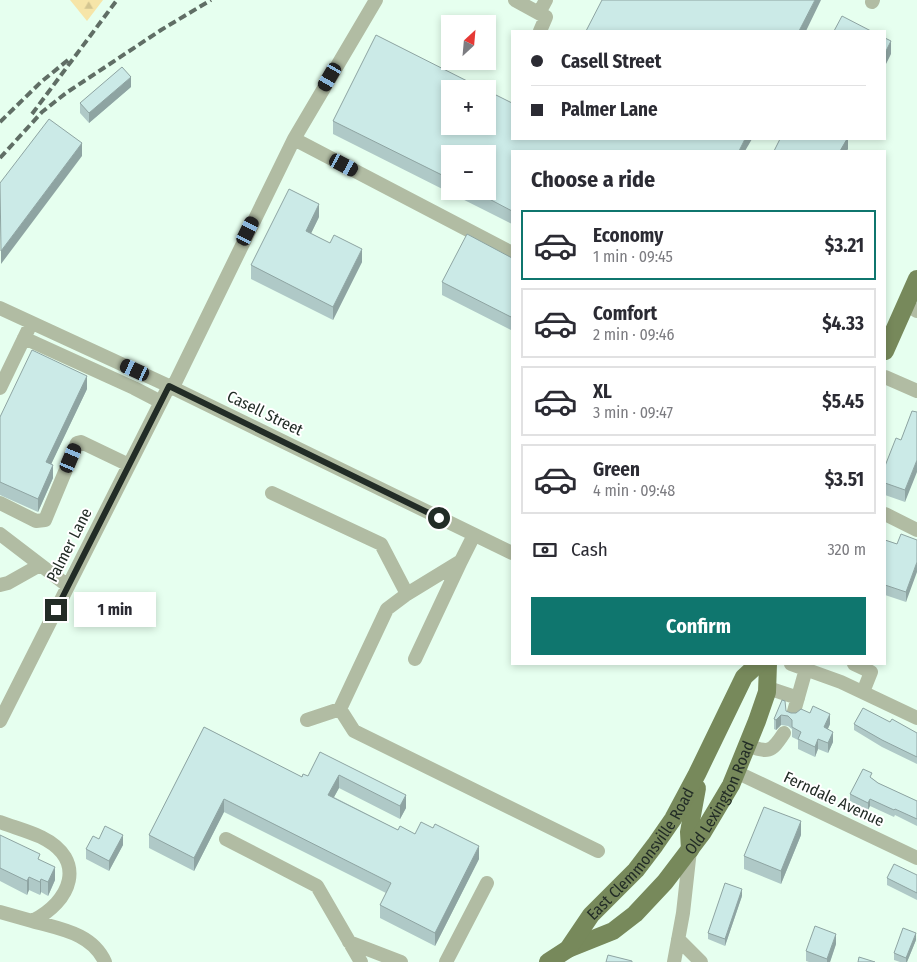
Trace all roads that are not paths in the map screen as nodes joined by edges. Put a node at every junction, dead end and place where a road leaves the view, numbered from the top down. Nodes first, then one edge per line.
1 (376, 0) edge
2 (515, 0) edge
3 (546, 0) edge
4 (539, 13) junction
5 (540, 30) edge
6 (294, 139) junction
7 (511, 252) edge
8 (917, 280) edge
9 (0, 308) edge
10 (911, 308) edge
11 (31, 323) junction
12 (24, 338) junction
13 (886, 349) edge
14 (886, 377) edge
15 (171, 386) junction
16 (0, 388) edge
17 (917, 391) edge
18 (161, 402) junction
19 (129, 465) junction
20 (272, 493) dead end
21 (0, 503) edge
22 (886, 514) edge
23 (917, 530) edge
24 (0, 534) edge
25 (474, 534) junction
26 (511, 552) edge
27 (461, 561) junction
28 (40, 565) junction
29 (0, 585) edge
30 (68, 586) junction
31 (407, 594) junction
32 (415, 659) dead end
33 (757, 665) edge
34 (768, 665) edge
35 (794, 665) edge
36 (856, 665) edge
37 (806, 669) junction
38 (822, 669) edge
39 (768, 688) junction
40 (863, 692) junction
41 (798, 698) junction
42 (340, 709) junction
43 (793, 715) edge
44 (917, 718) edge
45 (307, 720) dead end
46 (0, 721) edge
47 (784, 733) dead end
48 (747, 745) junction
49 (706, 756) junction
50 (736, 772) junction
51 (0, 822) edge
52 (226, 839) dead end
53 (690, 850) junction
54 (598, 851) dead end
55 (917, 858) edge
56 (486, 883) dead end
57 (0, 912) edge
58 (32, 921) junction
59 (678, 939) junction
60 (349, 942) junction
61 (568, 950) junction
62 (105, 962) edge
63 (361, 962) edge
64 (401, 962) edge
65 (446, 962) edge
66 (548, 962) edge
67 (674, 962) edge
68 (701, 962) edge

1 - 6 street, Palmer Lane
2 - 4 street
3 - 4 street
4 - 5 street
6 - 7 street
6 - 15 street, Palmer Lane
8 - 10 main road
9 - 11 street, Casell Street
10 - 13 main road
11 - 12 street
11 - 15 street, Casell Street
12 - 16 street
12 - 18 street
14 - 17 street
15 - 18 street, Palmer Lane
15 - 25 street, Casell Street
18 - 19 street, Palmer Lane
19 - 21 street
19 - 30 street, Palmer Lane
20 - 31 street
22 - 23 street
24 - 28 street
25 - 26 street, Casell Street
25 - 27 street
27 - 31 street
27 - 32 street
28 - 29 street
28 - 30 street
30 - 46 street, Palmer Lane
31 - 42 street
33 - 49 main road, Old Lexington Road
34 - 39 main road, Old Lexington Road
35 - 37 street
36 - 40 street
37 - 38 street
37 - 41 street
38 - 40 street
39 - 41 street
39 - 48 main road, Old Lexington Road
40 - 44 street
41 - 43 street
42 - 45 street
42 - 54 street
47 - 48 street
48 - 50 main road, Old Lexington Road
49 - 53 main road
49 - 61 main road, East Clemmonsville Road
50 - 53 main road, Old Lexington Road
50 - 55 street, Ferndale Avenue
51 - 58 street
52 - 60 street
53 - 59 street, Old Lexington Road
53 - 61 main road, East Clemmonsville Road
56 - 65 street
57 - 58 street
58 - 62 street
59 - 67 street, Old Lexington Road
59 - 68 street
60 - 63 street
60 - 64 street
61 - 66 main road, East Clemmonsville Road

